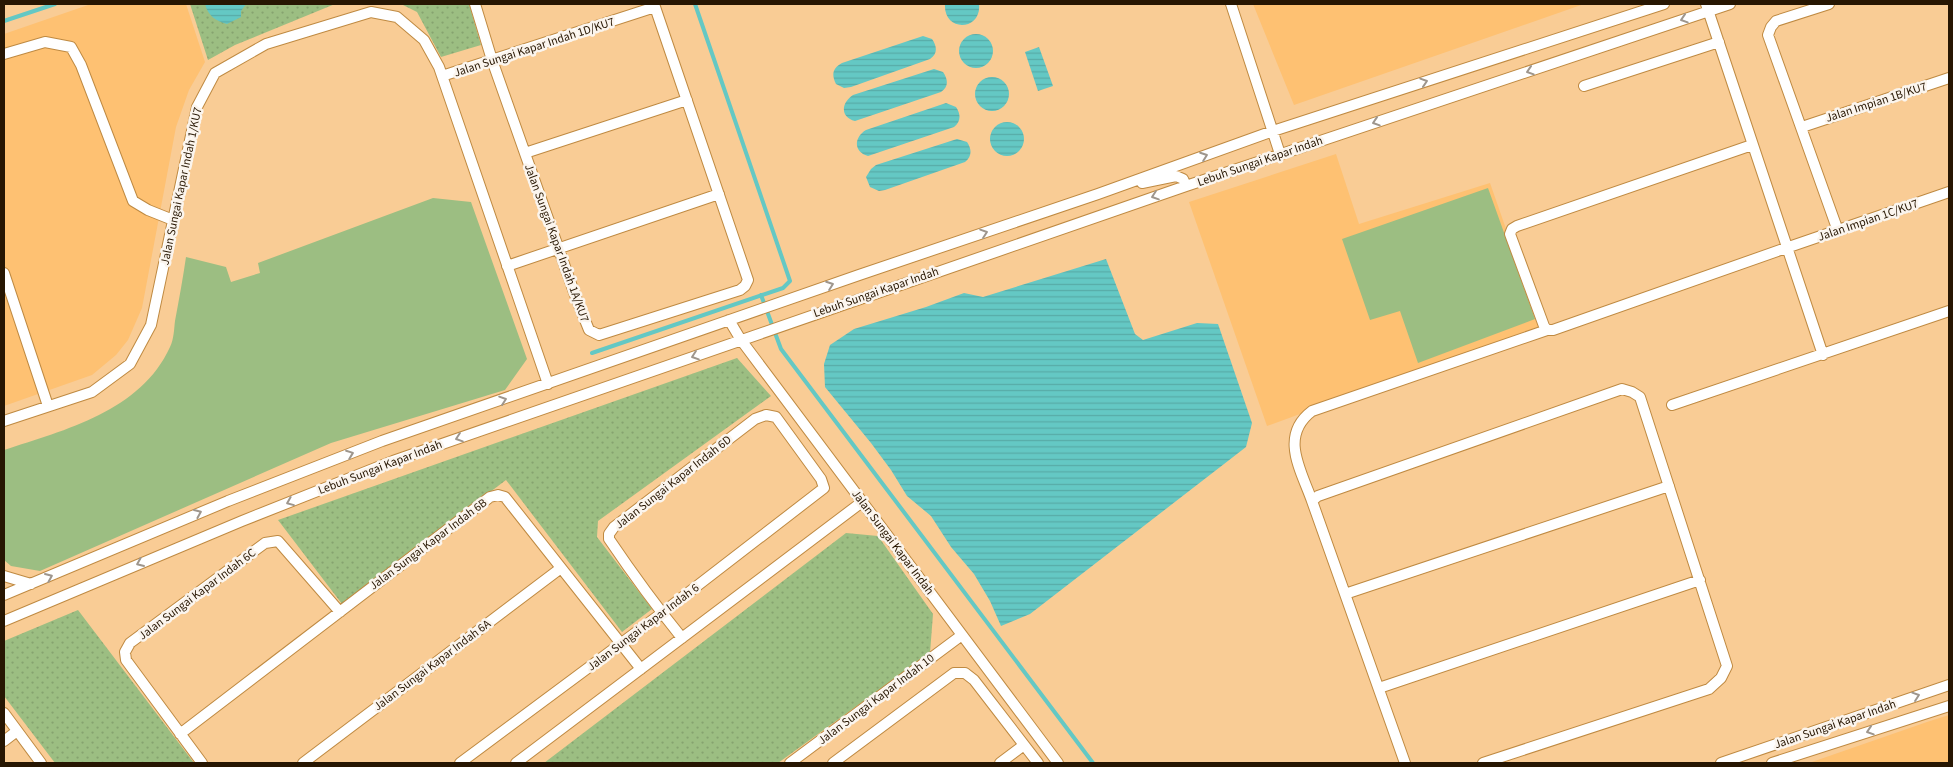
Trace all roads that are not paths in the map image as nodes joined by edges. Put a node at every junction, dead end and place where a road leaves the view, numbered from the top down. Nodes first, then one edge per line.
1 (475, 4) edge
2 (1231, 4) edge
3 (1664, 4) edge
4 (1730, 4) edge
5 (1829, 4) edge
6 (654, 6) edge
7 (1707, 8) edge
8 (1719, 42) junction
9 (4, 54) edge
10 (492, 60) junction
11 (442, 76) junction
12 (1949, 78) edge
13 (1584, 86) dead end
14 (687, 100) junction
15 (1802, 127) junction
16 (1273, 131) junction
17 (1752, 145) junction
18 (525, 153) junction
19 (1280, 154) junction
20 (1118, 186) junction
21 (1186, 186) junction
22 (1949, 192) edge
23 (719, 194) junction
24 (173, 220) junction
25 (1838, 230) junction
26 (558, 248) junction
27 (1786, 248) junction
28 (507, 266) junction
29 (4, 273) edge
30 (1949, 310) edge
31 (729, 320) junction
32 (1547, 330) junction
33 (741, 340) junction
34 (1823, 355) junction
35 (548, 384) junction
36 (1672, 405) dead end
37 (48, 406) junction
38 (4, 421) edge
39 (1669, 486) junction
40 (824, 488) joint
41 (1312, 501) junction
42 (862, 502) junction
43 (561, 568) junction
44 (4, 576) edge
45 (1700, 580) junction
46 (31, 584) junction
47 (1345, 594) junction
48 (4, 595) edge
49 (340, 612) junction
50 (662, 612) junction
51 (4, 621) edge
52 (962, 634) junction
53 (682, 638) junction
54 (620, 644) junction
55 (641, 669) junction
56 (1949, 685) edge
57 (1379, 688) junction
58 (1949, 706) edge
59 (4, 713) edge
60 (17, 731) junction
61 (180, 734) junction
62 (4, 741) edge
63 (1024, 745) junction
64 (793, 762) edge
65 (42, 763) edge
66 (202, 763) edge
67 (303, 763) edge
68 (460, 763) edge
69 (516, 763) edge
70 (833, 763) edge
71 (1000, 763) edge
72 (1038, 763) edge
73 (1058, 763) edge
74 (1406, 763) edge
75 (1483, 763) edge
76 (1721, 763) edge
77 (1772, 763) edge

1 - 10 street, Jalan Sungai Kapar Indah 1A/KU7
2 - 16 street
16 -> 3 street, Lebuh Sungai Kapar Indah
4 - 7 street, Lebuh Sungai Kapar Indah
5 - 15 street
6 - 10 street, Jalan Sungai Kapar Indah 1D/KU7
6 - 14 street, Jalan Sungai Kapar Indah 1A/KU7
7 - 8 street
7 -> 19 street, Lebuh Sungai Kapar Indah
8 - 13 street
8 - 17 street
9 - 24 street
10 - 11 street, Jalan Sungai Kapar Indah 1D/KU7
10 - 18 street, Jalan Sungai Kapar Indah 1A/KU7
11 - 24 street, Jalan Sungai Kapar Indah 1/KU7
11 - 28 street, Jalan Sungai Kapar Indah 1/KU7
12 - 15 street, Jalan Impian 1B/KU7
14 - 18 street
14 - 23 street, Jalan Sungai Kapar Indah 1A/KU7
15 - 25 street
16 - 19 street
20 -> 16 street, Lebuh Sungai Kapar Indah
17 - 27 street
17 - 32 street
18 - 26 street, Jalan Sungai Kapar Indah 1A/KU7
19 - 21 street, Lebuh Sungai Kapar Indah
20 - 21 street
31 -> 20 street, Lebuh Sungai Kapar Indah
21 -> 33 street, Lebuh Sungai Kapar Indah
22 - 25 street, Jalan Impian 1C/KU7
23 - 26 street
23 - 26 street, Jalan Sungai Kapar Indah 1A/KU7
24 - 37 street, Jalan Sungai Kapar Indah 1/KU7
25 - 27 street, Jalan Impian 1C/KU7
26 - 28 street
27 - 32 street, Jalan Impian 1C/KU7
27 - 34 street
28 - 35 street, Jalan Sungai Kapar Indah 1/KU7
29 - 37 street
30 - 34 street
31 - 33 street, Jalan Sungai Kapar Indah
31 - 35 street, Lebuh Sungai Kapar Indah
32 - 41 street, Jalan Impian 1C/KU7
33 - 42 street, Jalan Sungai Kapar Indah
33 -> 51 street, Lebuh Sungai Kapar Indah
34 - 36 street
46 -> 35 street, Lebuh Sungai Kapar Indah
37 - 38 street, Jalan Sungai Kapar Indah 1/KU7
39 - 41 street
39 - 45 street
39 - 47 street
40 - 50 street, Jalan Sungai Kapar Indah 6
40 - 50 street, Jalan Sungai Kapar Indah 6D
41 - 47 street, Jalan Impian 1C/KU7
42 - 52 street, Jalan Sungai Kapar Indah
42 - 53 street
43 - 49 street, Jalan Sungai Kapar Indah 6B
43 - 54 street, Jalan Sungai Kapar Indah 6B
43 - 67 street, Jalan Sungai Kapar Indah 6A
44 - 46 street
45 - 57 street
45 - 75 street
46 - 48 street, Lebuh Sungai Kapar Indah
47 - 57 street, Jalan Impian 1C/KU7
49 - 61 street, Jalan Sungai Kapar Indah 6B
49 - 61 street, Jalan Sungai Kapar Indah 6C
50 - 53 street, Jalan Sungai Kapar Indah 6D
50 - 54 street, Jalan Sungai Kapar Indah 6
52 - 64 street, Jalan Sungai Kapar Indah 10
52 - 73 street, Jalan Sungai Kapar Indah
53 - 55 street
54 - 55 street, Jalan Sungai Kapar Indah 6B
54 - 68 street, Jalan Sungai Kapar Indah 6
55 - 69 street
76 -> 56 street, Jalan Sungai Kapar Indah
57 - 74 street, Jalan Impian 1C/KU7
58 -> 77 street, Jalan Sungai Kapar Indah
59 - 60 street
60 - 62 street
60 - 65 street
61 - 66 street
63 - 70 street
63 - 71 street
63 - 72 street

